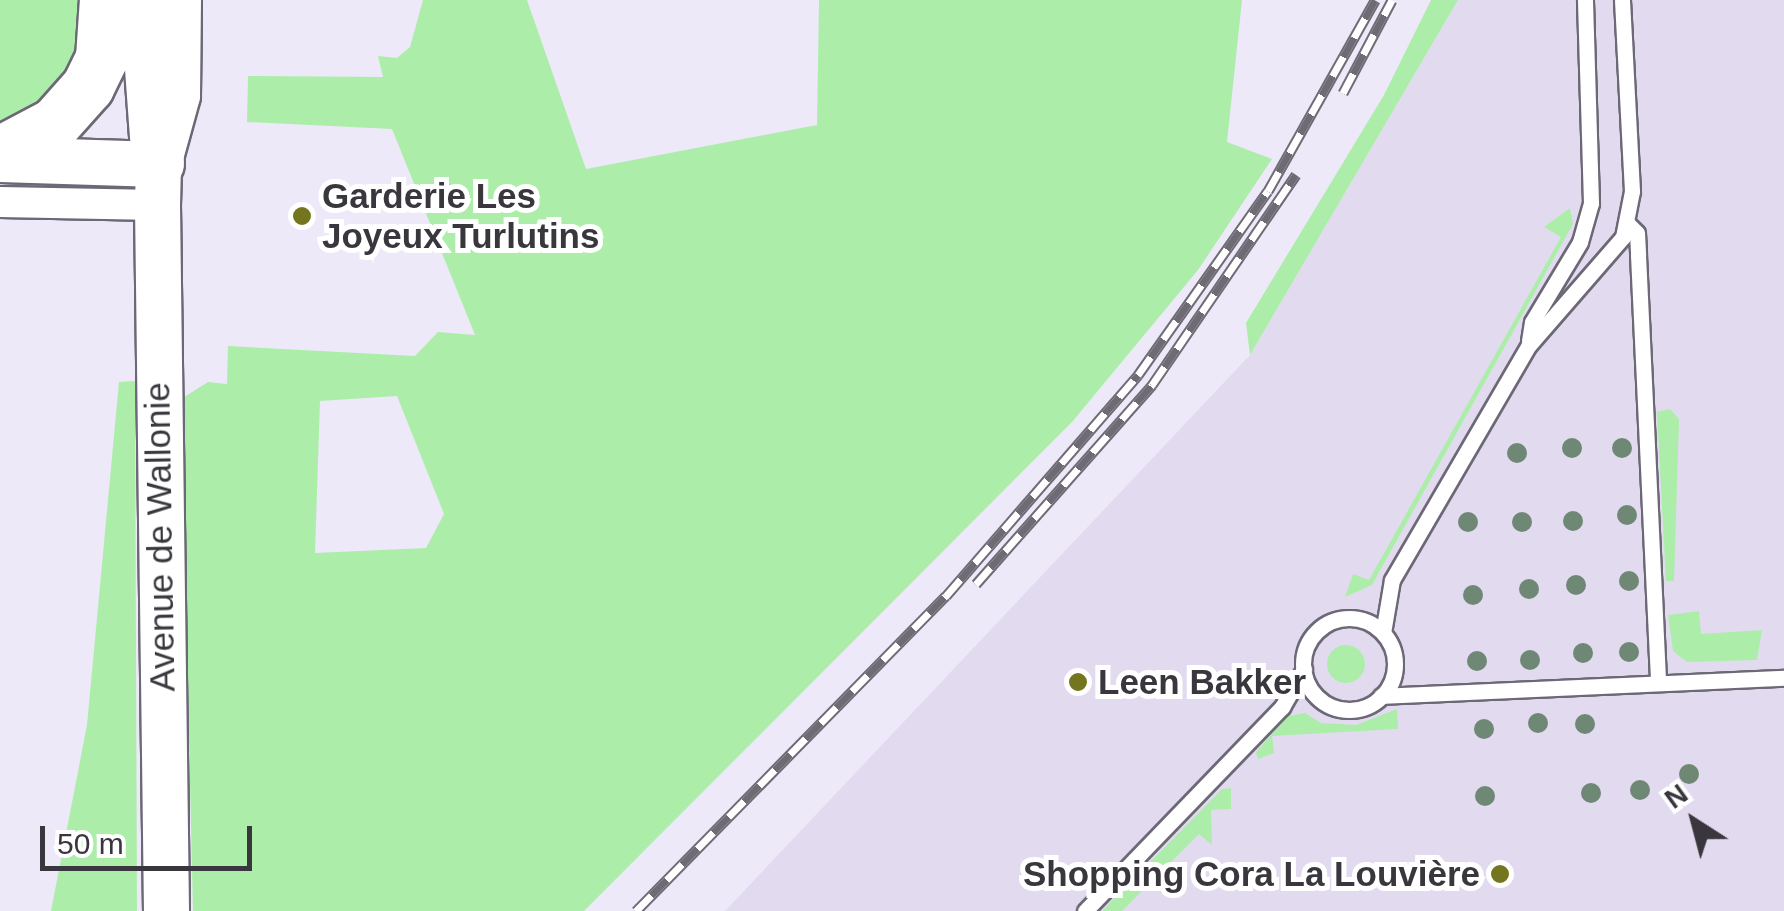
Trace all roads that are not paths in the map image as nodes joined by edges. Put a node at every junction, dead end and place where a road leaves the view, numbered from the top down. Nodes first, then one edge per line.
1 (106, 0) edge
2 (146, 0) edge
3 (178, 0) edge
4 (1586, 0) edge
5 (1622, 0) edge
6 (0, 156) edge
7 (157, 184) junction
8 (0, 202) edge
9 (1627, 223) junction
10 (1529, 345) junction
11 (1392, 580) junction
12 (1356, 618) junction
13 (1383, 632) junction
14 (1304, 669) junction
15 (1784, 678) edge
16 (1658, 684) junction
17 (1381, 696) junction
18 (1318, 697) junction
19 (1282, 707) junction
20 (166, 911) edge
21 (1086, 911) edge

1 - 6 highway
2 - 7 highway
3 - 7 main road, Avenue de Wallonie
4 - 10 lane
5 - 9 lane
6 - 7 main road
7 - 8 street
7 - 20 main road, Avenue de Wallonie
9 - 10 lane
9 - 16 lane
10 - 11 lane
11 - 12 lane
11 - 13 lane
12 - 13 lane
12 - 14 lane
13 - 17 lane
14 - 18 lane
14 - 19 lane
15 - 16 lane
16 - 17 lane
17 - 18 lane
18 - 19 lane
19 - 21 lane

